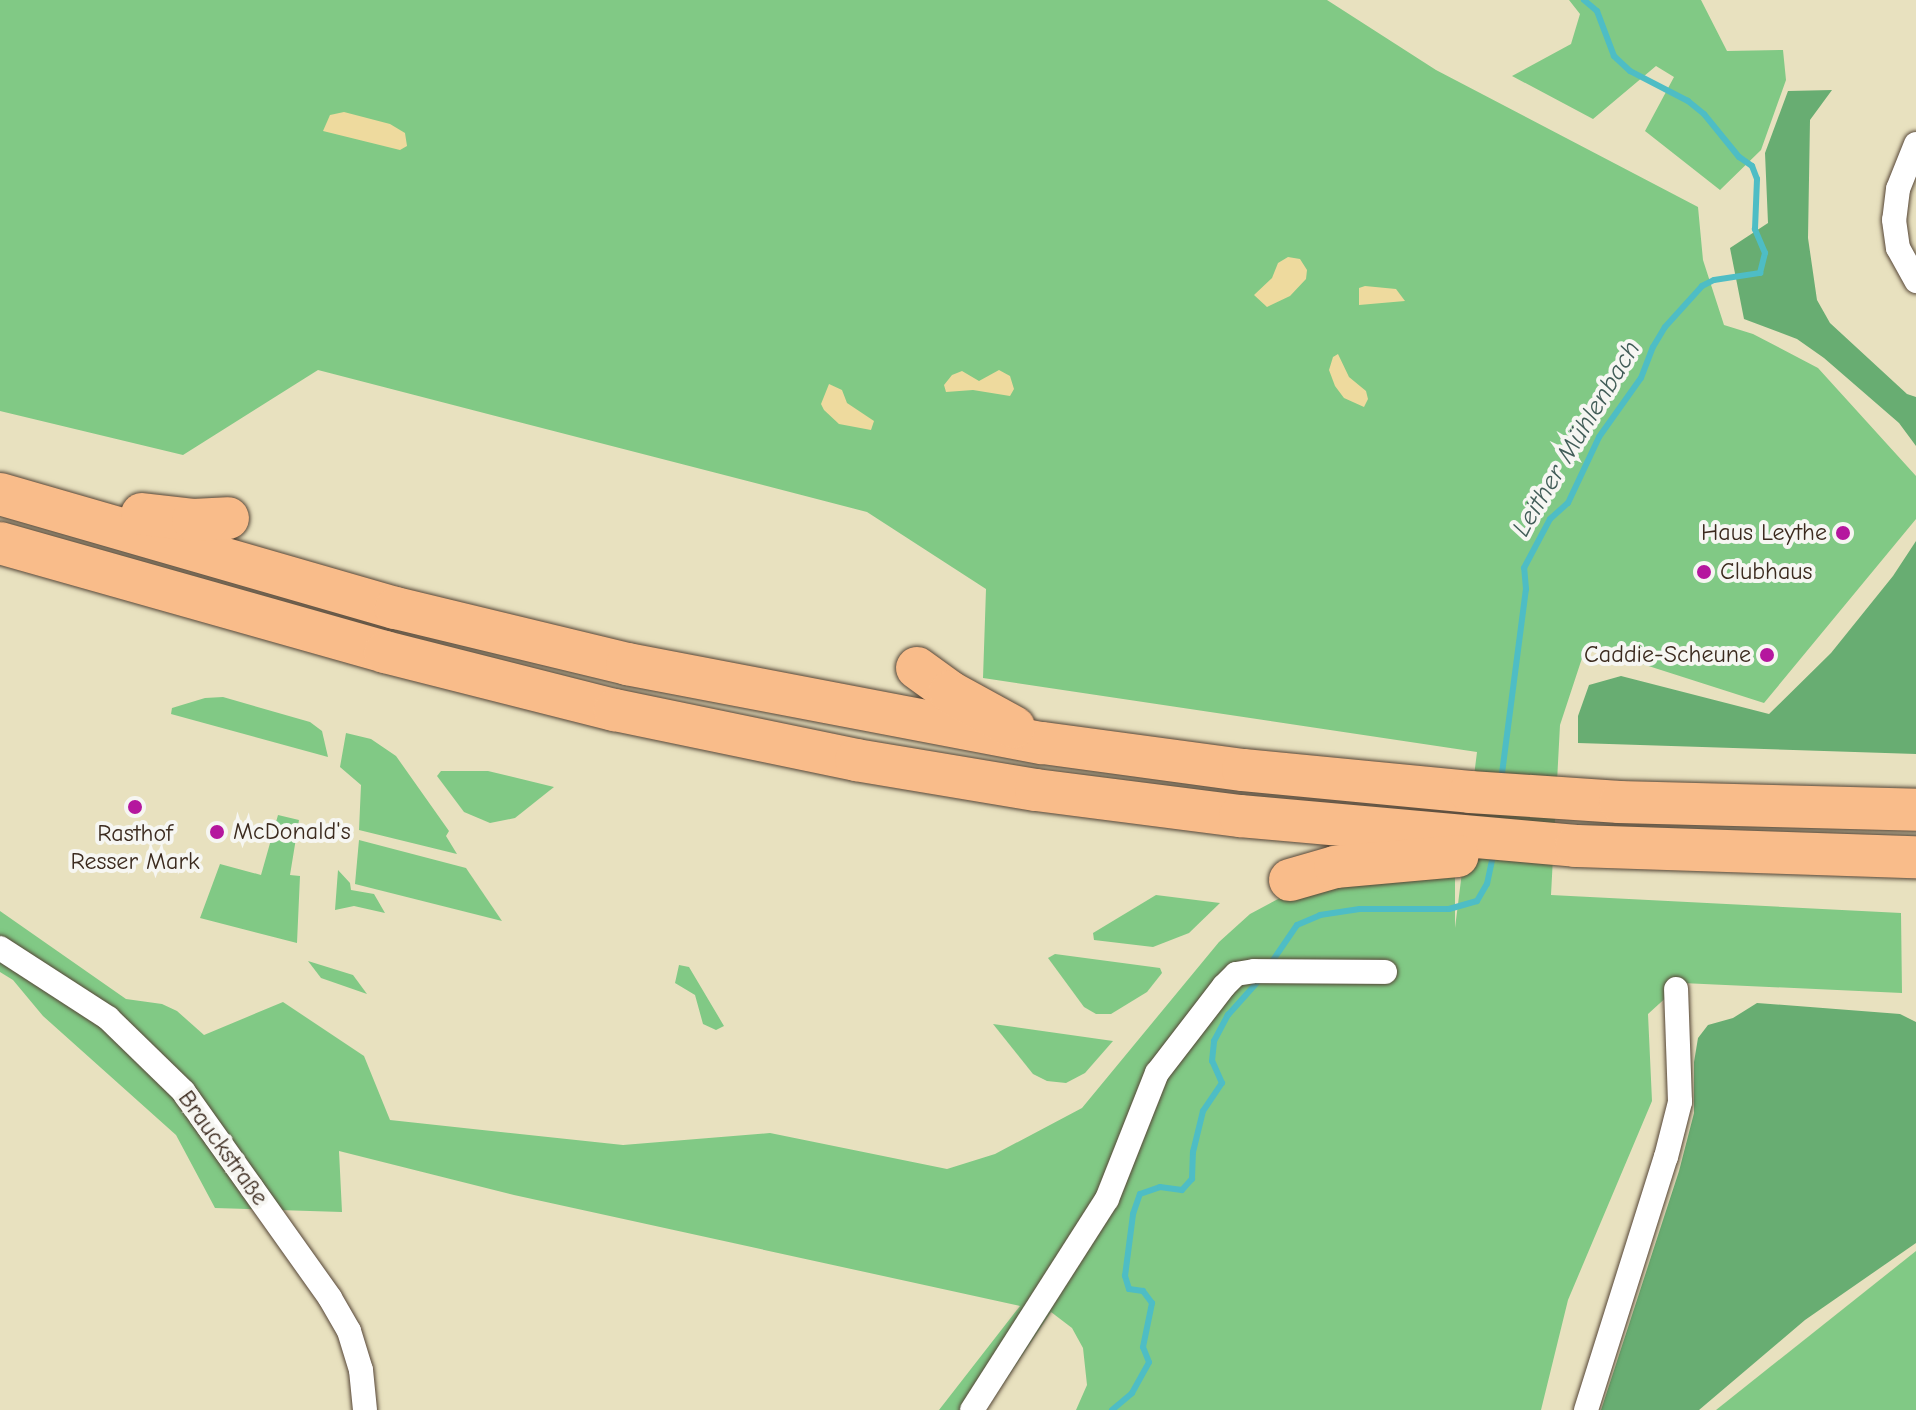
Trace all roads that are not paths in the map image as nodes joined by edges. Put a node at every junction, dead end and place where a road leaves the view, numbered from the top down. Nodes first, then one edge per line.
1 (1916, 144) edge
2 (1916, 281) edge
3 (18, 499) edge
4 (228, 518) dead end
5 (0, 543) edge
6 (917, 668) dead end
7 (1043, 743) junction
8 (1916, 810) edge
9 (1467, 846) junction
10 (1916, 857) edge
11 (1290, 880) dead end
12 (0, 948) edge
13 (1385, 972) dead end
14 (1676, 989) dead end
15 (365, 1410) edge
16 (972, 1410) edge
17 (1586, 1410) edge

1 - 2 street
3 - 4 highway
3 - 7 highway
5 - 9 highway
6 - 7 highway
7 - 8 highway
9 - 10 highway
9 - 11 highway
12 - 15 street, Brauckstraße
13 - 16 street
14 - 17 street

